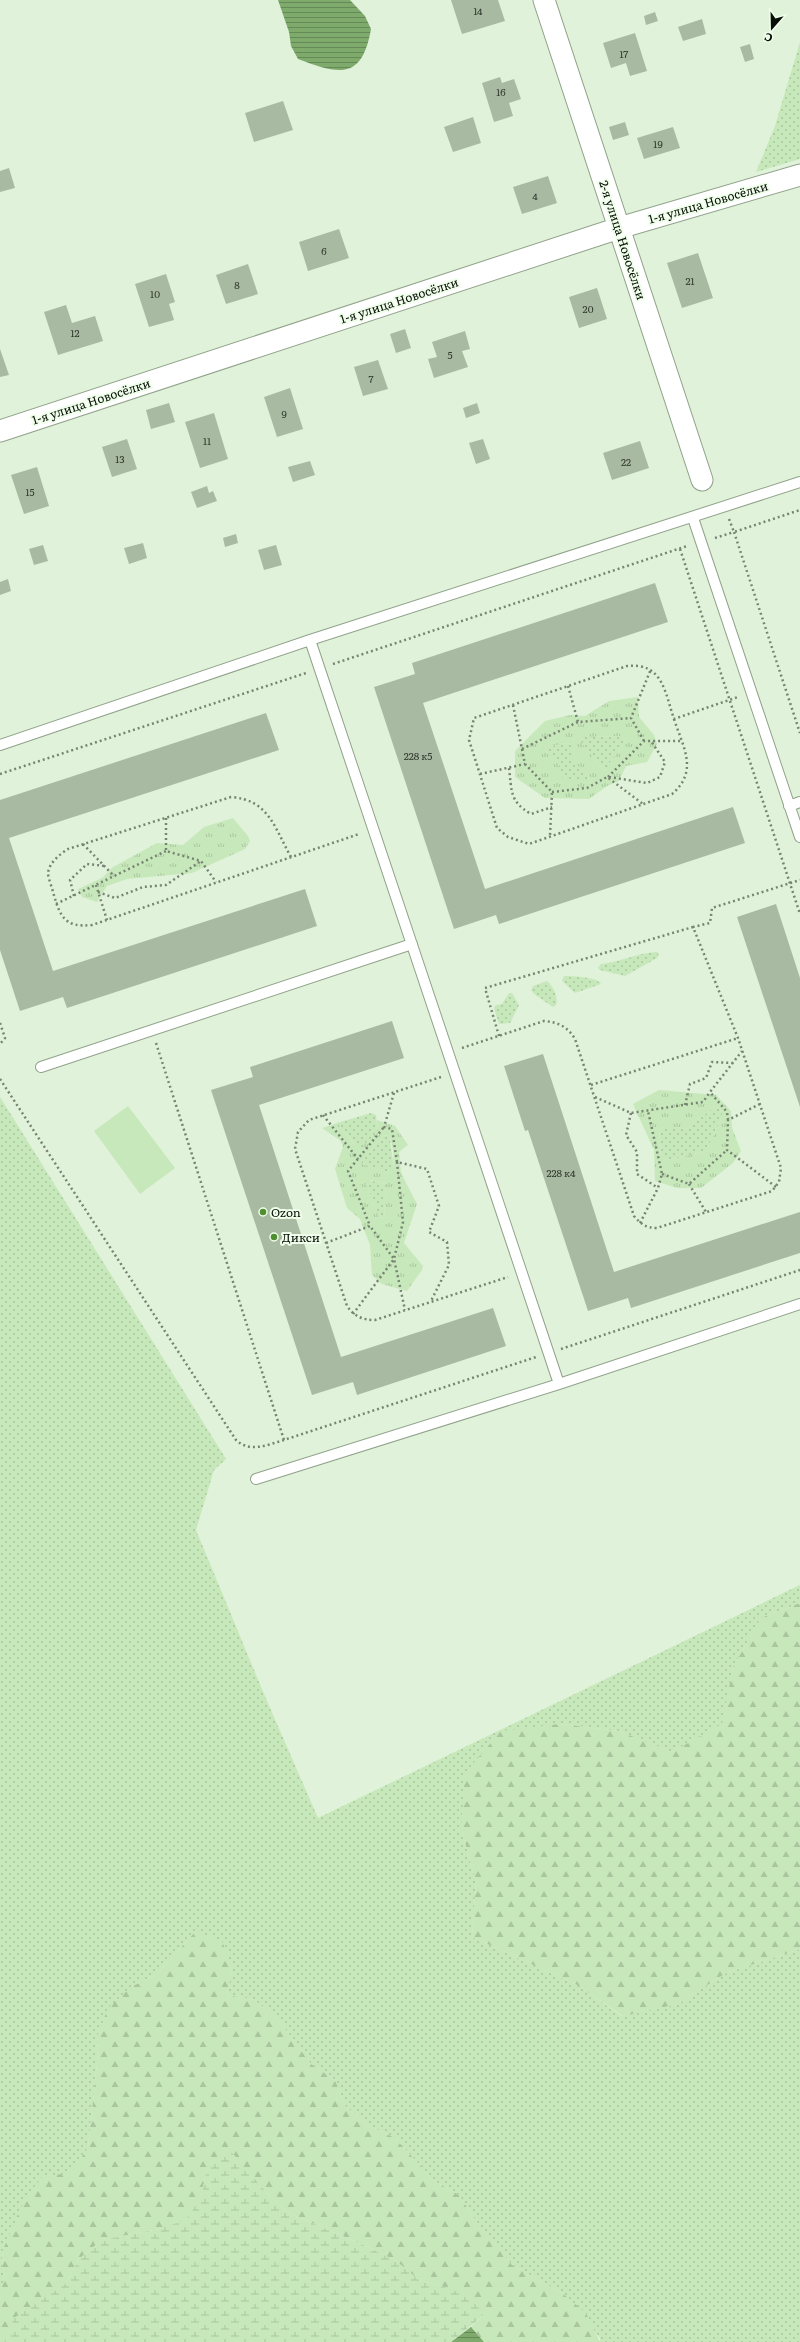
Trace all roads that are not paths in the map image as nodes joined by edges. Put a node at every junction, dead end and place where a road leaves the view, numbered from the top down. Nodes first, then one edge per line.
1 (544, 0) edge
2 (800, 175) edge
3 (620, 228) junction
4 (0, 431) edge
5 (702, 480) dead end
6 (800, 482) edge
7 (693, 518) junction
8 (310, 640) junction
9 (0, 745) edge
10 (800, 802) edge
11 (789, 806) junction
12 (800, 837) edge
13 (412, 944) junction
14 (41, 1067) dead end
15 (800, 1304) edge
16 (559, 1384) junction
17 (256, 1479) dead end

1 - 3 street, 2-я улица Новосёлки
2 - 3 street, 1-я улица Новосёлки
3 - 4 street, 1-я улица Новосёлки
3 - 5 street, 2-я улица Новосёлки
6 - 7 lane
7 - 8 lane
7 - 11 lane
8 - 9 lane
8 - 13 lane
10 - 11 lane
11 - 12 lane
13 - 14 lane
13 - 16 lane
15 - 16 lane
16 - 17 lane

